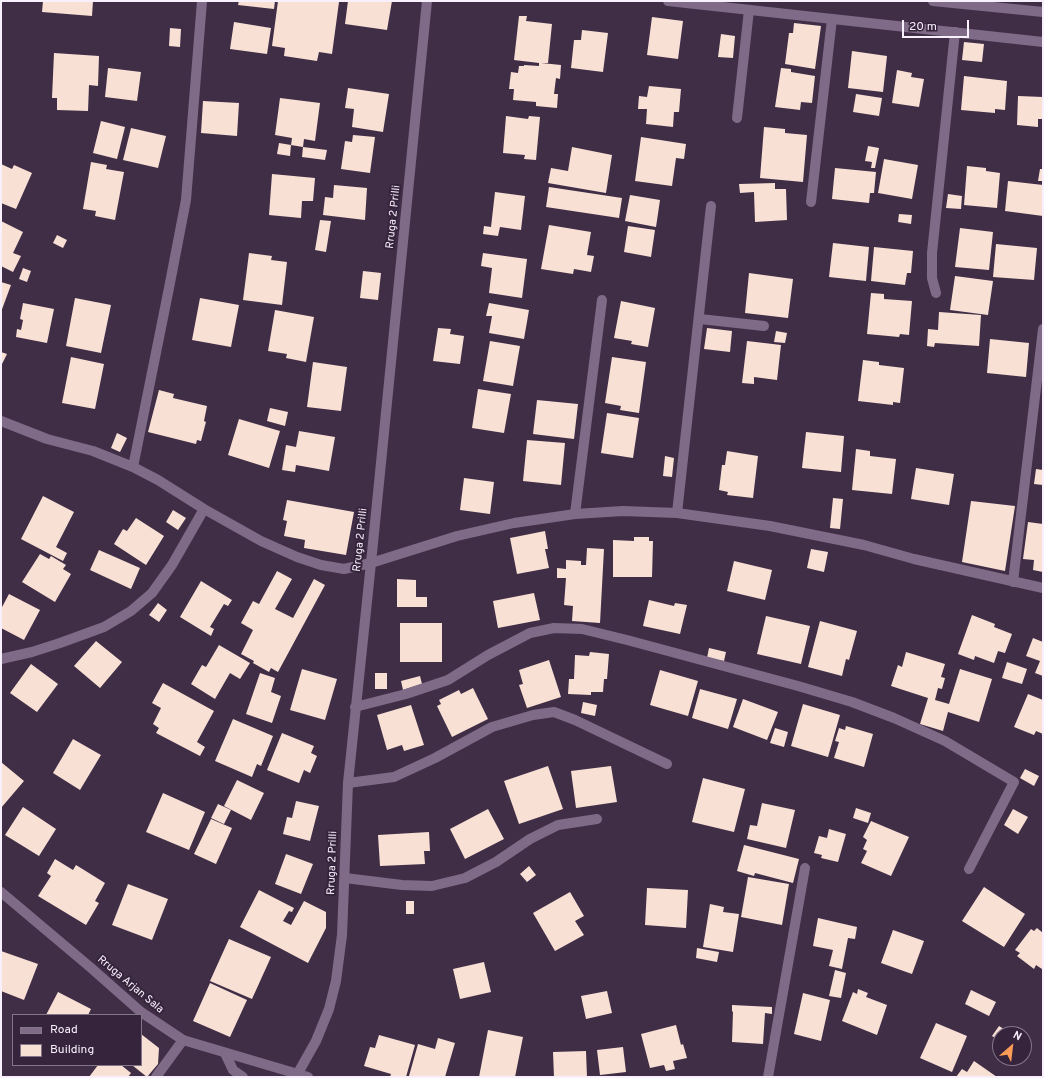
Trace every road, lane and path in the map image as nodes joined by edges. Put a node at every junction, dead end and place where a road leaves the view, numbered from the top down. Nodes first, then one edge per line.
1 (202, 1) edge
2 (427, 1) edge
3 (668, 1) edge
4 (933, 1) edge
5 (749, 10) junction
6 (1043, 12) edge
7 (832, 19) junction
8 (955, 32) junction
9 (1043, 42) edge
10 (737, 118) dead end
11 (811, 202) dead end
12 (711, 206) dead end
13 (936, 293) dead end
14 (602, 300) dead end
15 (700, 319) junction
16 (764, 326) dead end
17 (1043, 329) edge
18 (1, 421) edge
19 (133, 467) junction
20 (204, 509) junction
21 (677, 513) junction
22 (575, 514) junction
23 (371, 563) junction
24 (1013, 582) junction
25 (1043, 588) edge
26 (1, 658) edge
27 (355, 706) junction
28 (667, 764) dead end
29 (348, 784) junction
30 (597, 819) dead end
31 (804, 868) dead end
32 (968, 869) dead end
33 (345, 878) junction
34 (2, 894) edge
35 (183, 1040) junction
36 (225, 1053) junction
37 (298, 1073) junction
38 (156, 1077) edge
39 (243, 1077) edge
40 (308, 1077) edge
41 (768, 1077) edge

1 - 19 street
2 - 23 street, Rruga 2 Prilli
3 - 5 street
4 - 6 street
5 - 7 street
5 - 10 street
7 - 8 street
7 - 11 street
8 - 9 street
8 - 13 street
12 - 15 street
14 - 22 street
15 - 16 street
15 - 21 street
17 - 24 street
18 - 19 street
19 - 20 street
20 - 23 street
20 - 26 street
21 - 22 street
21 - 24 street
22 - 23 street
23 - 27 street, Rruga 2 Prilli
24 - 25 street
27 - 29 street, Rruga 2 Prilli
27 - 32 street
28 - 29 street
29 - 33 street, Rruga 2 Prilli
30 - 33 street
31 - 41 street
33 - 37 street, Rruga 2 Prilli
34 - 35 street, Rruga Arjan Sala
35 - 36 street, Rruga Arjan Sala
35 - 38 street
36 - 37 street, Rruga Arjan Sala
36 - 39 street
37 - 40 street, Rruga Arjan Sala

